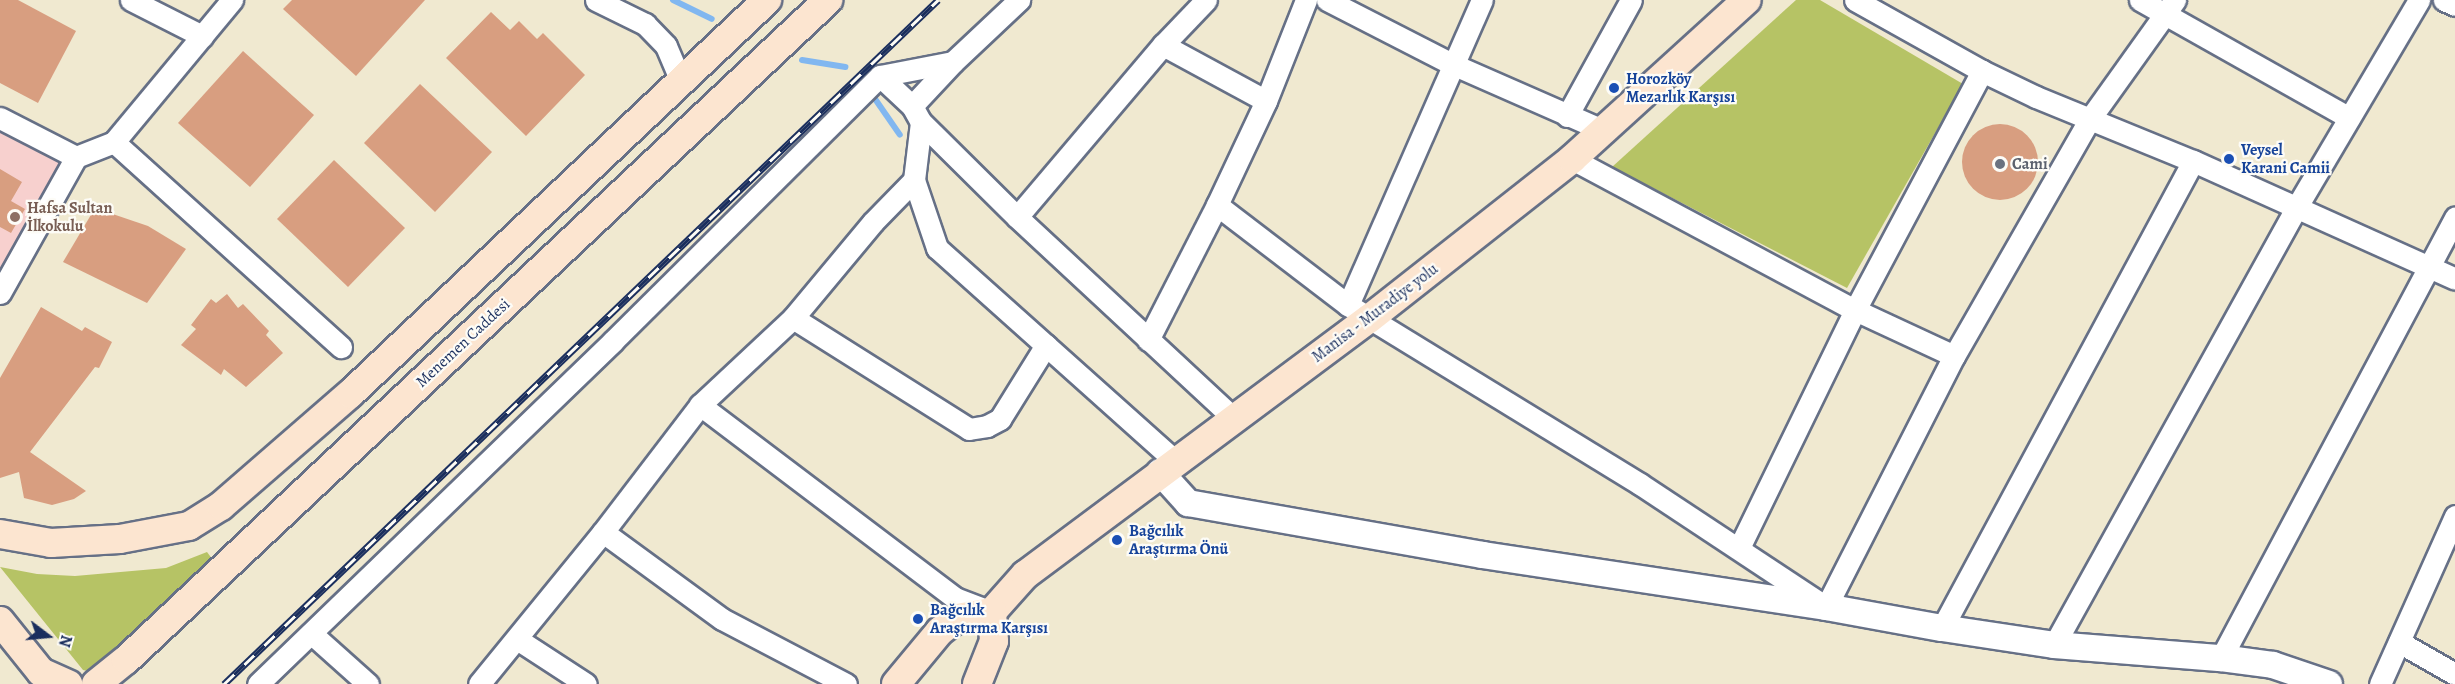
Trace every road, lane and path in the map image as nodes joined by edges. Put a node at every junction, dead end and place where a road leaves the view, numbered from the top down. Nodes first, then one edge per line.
1 (131, 0) edge
2 (232, 0) edge
3 (597, 0) edge
4 (766, 0) edge
5 (828, 0) edge
6 (1019, 0) edge
7 (1206, 0) edge
8 (1306, 0) edge
9 (1327, 0) edge
10 (1482, 0) edge
11 (1631, 0) edge
12 (1747, 0) edge
13 (1855, 0) edge
14 (2140, 0) edge
15 (2420, 0) edge
16 (2444, 0) edge
17 (2455, 5) edge
18 (2170, 8) edge
19 (202, 36) junction
20 (1163, 45) junction
21 (953, 63) junction
22 (1452, 64) junction
23 (1982, 71) junction
24 (880, 76) junction
25 (681, 81) junction
26 (1266, 100) junction
27 (916, 114) junction
28 (1567, 116) junction
29 (0, 118) edge
30 (2349, 118) junction
31 (2089, 120) junction
32 (1602, 130) junction
33 (114, 142) junction
34 (76, 157) junction
35 (1572, 159) junction
36 (2193, 161) junction
37 (914, 180) junction
38 (1217, 205) junction
39 (2296, 208) junction
40 (1017, 217) junction
41 (2455, 217) edge
42 (2427, 266) junction
43 (2455, 279) edge
44 (0, 293) edge
45 (1855, 310) junction
46 (1359, 312) junction
47 (793, 318) junction
48 (1148, 339) junction
49 (1046, 345) junction
50 (341, 347) dead end
51 (1954, 356) junction
52 (700, 405) junction
53 (1233, 418) junction
54 (1168, 466) junction
55 (2455, 516) edge
56 (603, 532) junction
57 (0, 534) edge
58 (1739, 548) junction
59 (1826, 607) junction
60 (992, 612) junction
61 (0, 621) edge
62 (1942, 628) junction
63 (312, 634) junction
64 (517, 639) junction
65 (2399, 642) junction
66 (2054, 645) junction
67 (2221, 658) junction
68 (2281, 674) edge
69 (2455, 674) edge
70 (68, 684) edge
71 (96, 684) edge
72 (258, 684) edge
73 (368, 684) edge
74 (479, 684) edge
75 (586, 684) edge
76 (846, 684) edge
77 (896, 684) edge
78 (977, 684) edge
79 (2329, 684) edge
80 (2380, 684) edge

1 - 19 street
2 - 19 street
3 - 25 street
4 - 25 main road
5 - 71 main road, Menemen Caddesi
6 - 21 street
7 - 20 street
8 - 26 street
9 - 22 street
10 - 22 street
11 - 28 street
12 - 32 main road, Manisa - Muradiye yolu
13 - 23 street
14 - 18 street
15 - 30 street
16 - 17 street
18 - 30 street
18 - 31 street
19 - 33 street
20 - 26 street
20 - 40 street
21 - 24 street
21 - 27 street
22 - 28 street
22 - 46 street
23 - 31 street
23 - 45 street
24 - 27 street
24 - 63 street
25 - 57 main road
26 - 38 street
27 - 37 street
27 - 40 street
28 - 32 street
29 - 34 street
30 - 39 street
31 - 36 street
31 - 51 street
32 - 35 main road, Manisa - Muradiye yolu
33 - 34 street
33 - 50 street
34 - 44 street
35 - 45 street
35 - 46 main road, Manisa - Muradiye yolu
36 - 39 street
36 - 62 street
37 - 47 street
37 - 49 street
38 - 46 street
38 - 48 street
39 - 42 street
39 - 66 street
40 - 48 street
41 - 42 street
42 - 43 street
42 - 67 street
45 - 51 street
45 - 58 street
46 - 53 main road, Manisa - Muradiye yolu
46 - 58 street
47 - 49 street
47 - 52 street
48 - 53 street
49 - 54 street
51 - 59 street
52 - 56 street
52 - 60 street
53 - 54 main road, Manisa - Muradiye yolu
54 - 59 street
54 - 60 main road, Manisa - Muradiye yolu
55 - 65 street
56 - 64 street
56 - 76 street
58 - 59 street
59 - 62 street
60 - 77 main road
60 - 78 main road
61 - 70 main road
62 - 66 street
63 - 72 street
63 - 73 street
64 - 74 street
64 - 75 street
65 - 69 street
65 - 80 street
66 - 67 street
67 - 68 street
68 - 79 street

